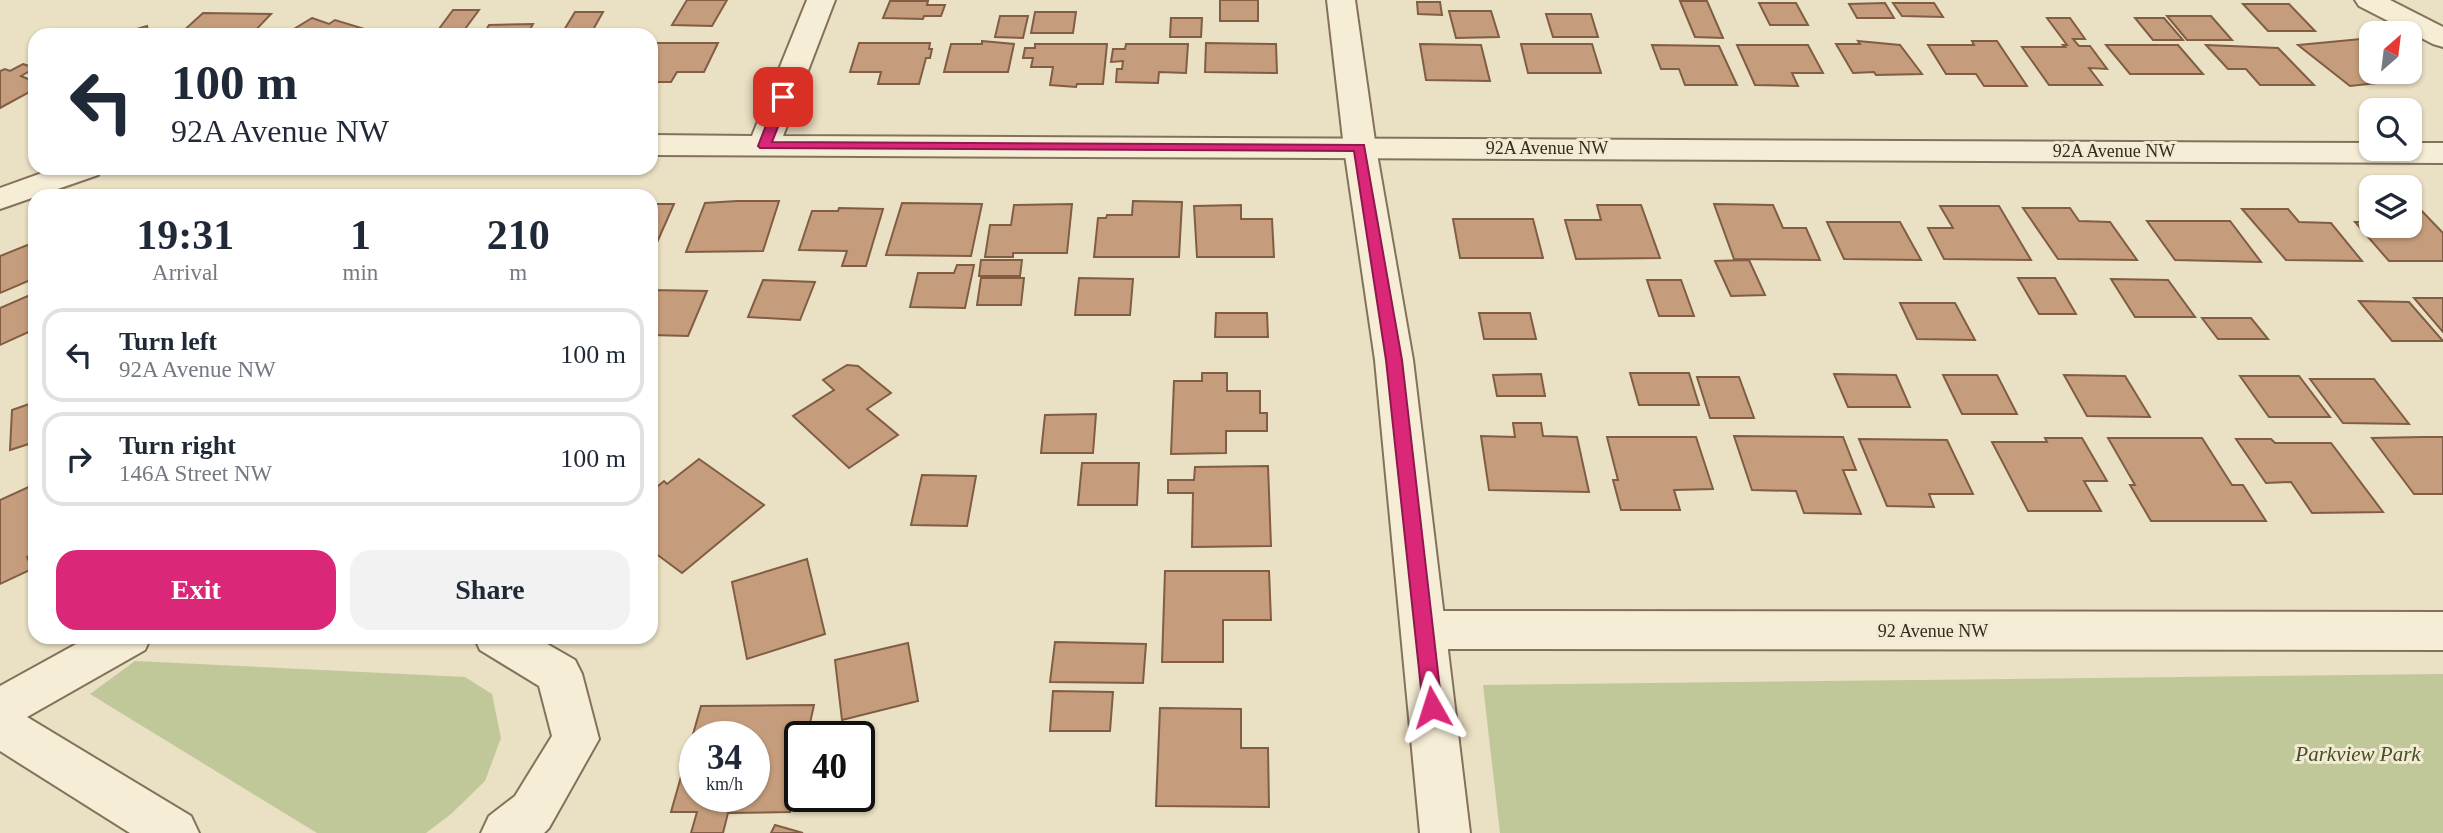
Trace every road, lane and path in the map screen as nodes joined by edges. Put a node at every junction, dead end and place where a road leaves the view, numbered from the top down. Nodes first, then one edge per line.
1 (821, 0) edge
2 (1340, 0) edge
3 (2369, 0) edge
4 (2443, 38) edge
5 (658, 145) edge
6 (764, 146) junction
7 (1360, 148) junction
8 (2443, 153) edge
9 (67, 175) edge
10 (28, 189) edge
11 (28, 189) edge
12 (0, 199) edge
13 (1424, 630) junction
14 (2443, 631) edge
15 (116, 644) edge
16 (508, 644) edge
17 (0, 709) edge
18 (0, 726) edge
19 (174, 833) edge
20 (506, 833) edge
21 (1445, 833) edge

1 - 6 street
2 - 7 street
3 - 4 street
5 - 6 street, 92A Avenue NW
6 - 7 street, 92A Avenue NW
7 - 8 street, 92A Avenue NW
7 - 13 street
9 - 11 street
10 - 12 street
13 - 14 street, 92 Avenue NW
13 - 21 street
15 - 17 street
16 - 20 street
18 - 19 street

